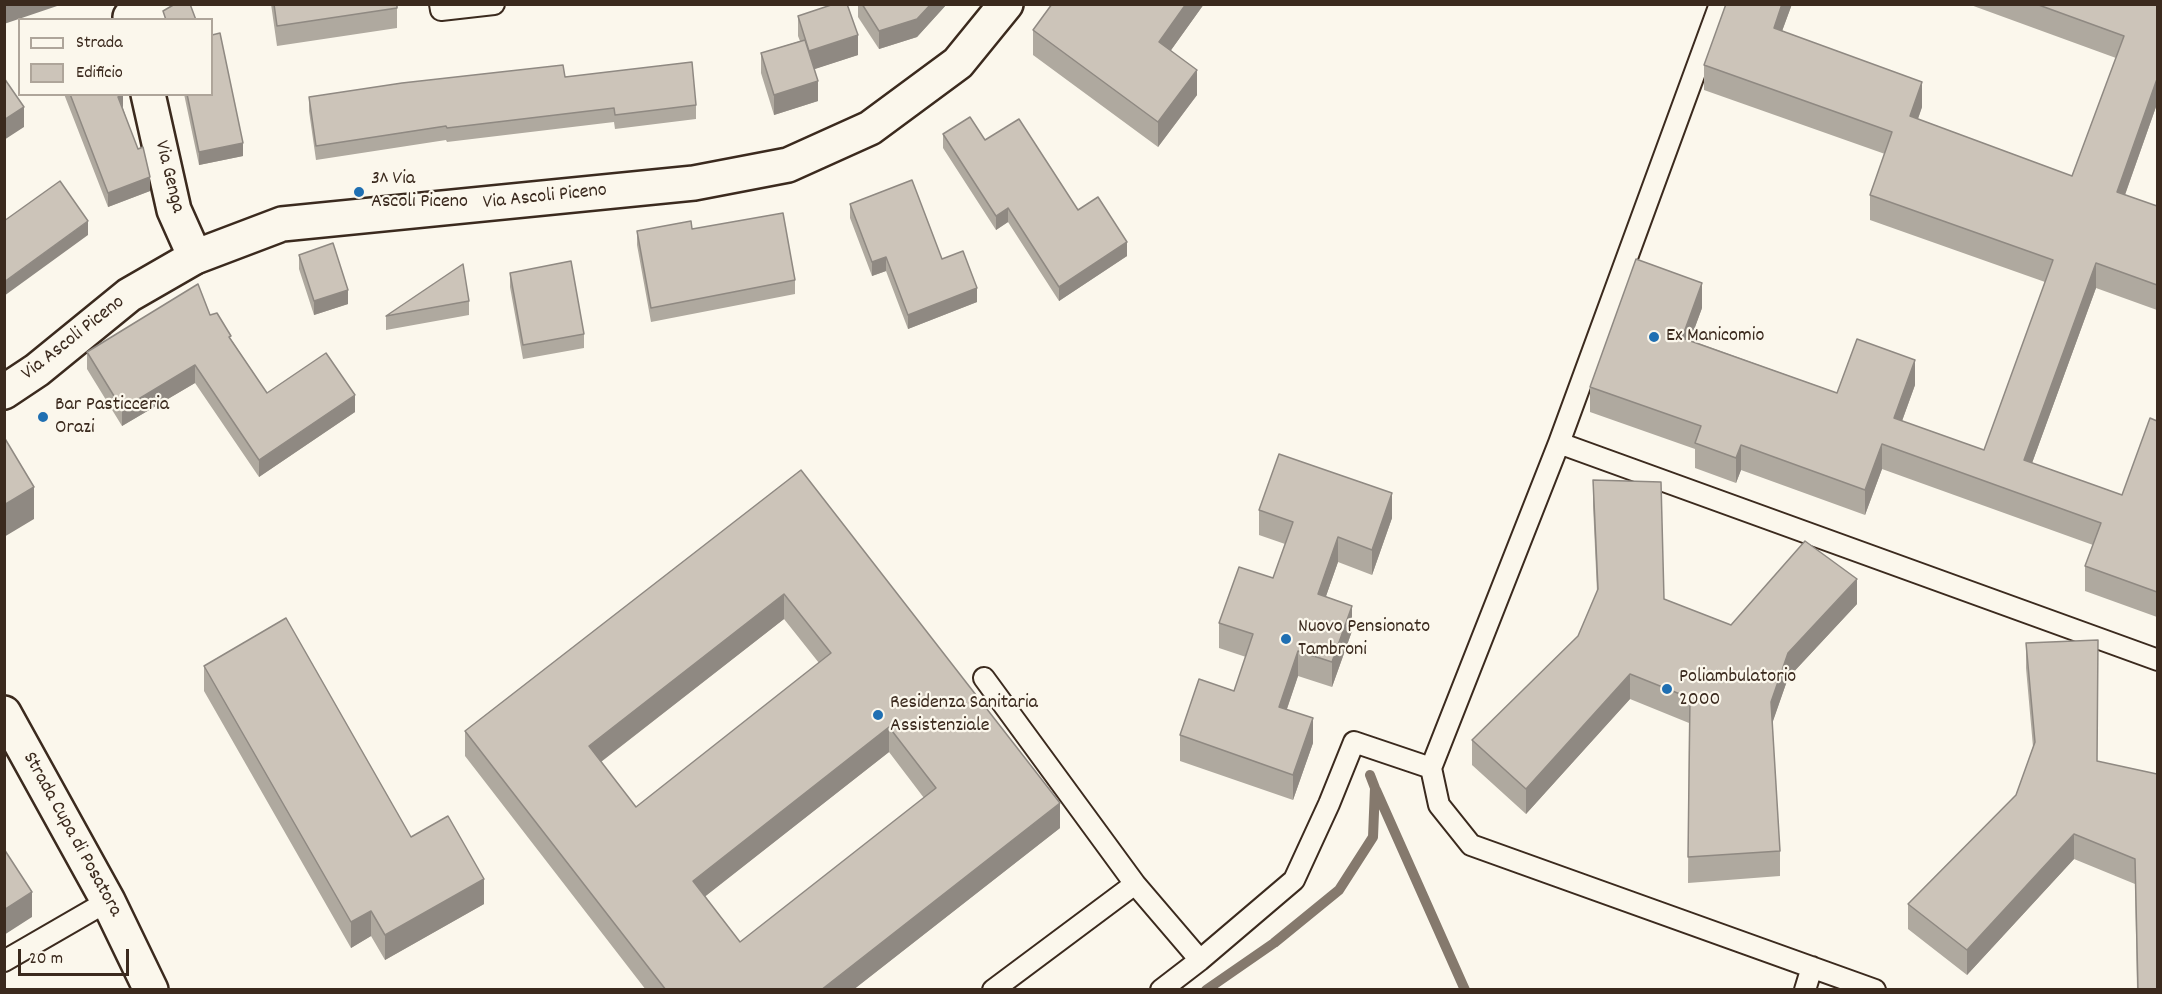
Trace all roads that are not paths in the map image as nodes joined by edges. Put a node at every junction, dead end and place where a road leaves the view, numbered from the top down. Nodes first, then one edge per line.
1 (164, 4) edge
2 (440, 4) edge
3 (494, 4) edge
4 (1006, 4) edge
5 (1720, 4) edge
6 (128, 14) edge
7 (148, 96) edge
8 (195, 256) junction
9 (4, 392) edge
10 (1559, 443) junction
11 (2157, 660) edge
12 (984, 678) dead end
13 (4, 713) edge
14 (1431, 768) junction
15 (1135, 884) junction
16 (108, 901) junction
17 (1200, 960) junction
18 (4, 961) edge
19 (1812, 967) junction
20 (151, 990) edge
21 (993, 990) edge
22 (1161, 990) edge
23 (1805, 990) edge
24 (1875, 990) edge

1 - 6 street
2 - 3 lane
4 - 8 street, Via Ascoli Piceno
5 - 10 lane
7 - 8 street, Via Genga
8 - 9 street, Via Ascoli Piceno
10 - 11 lane
10 - 14 lane
12 - 15 lane
13 - 16 street, Strada Cupa di Posatora
14 - 17 lane
14 - 19 lane
15 - 17 lane
15 - 21 lane
16 - 18 lane
16 - 20 street, Strada Cupa di Posatora
17 - 22 lane
19 - 23 lane
19 - 24 lane

